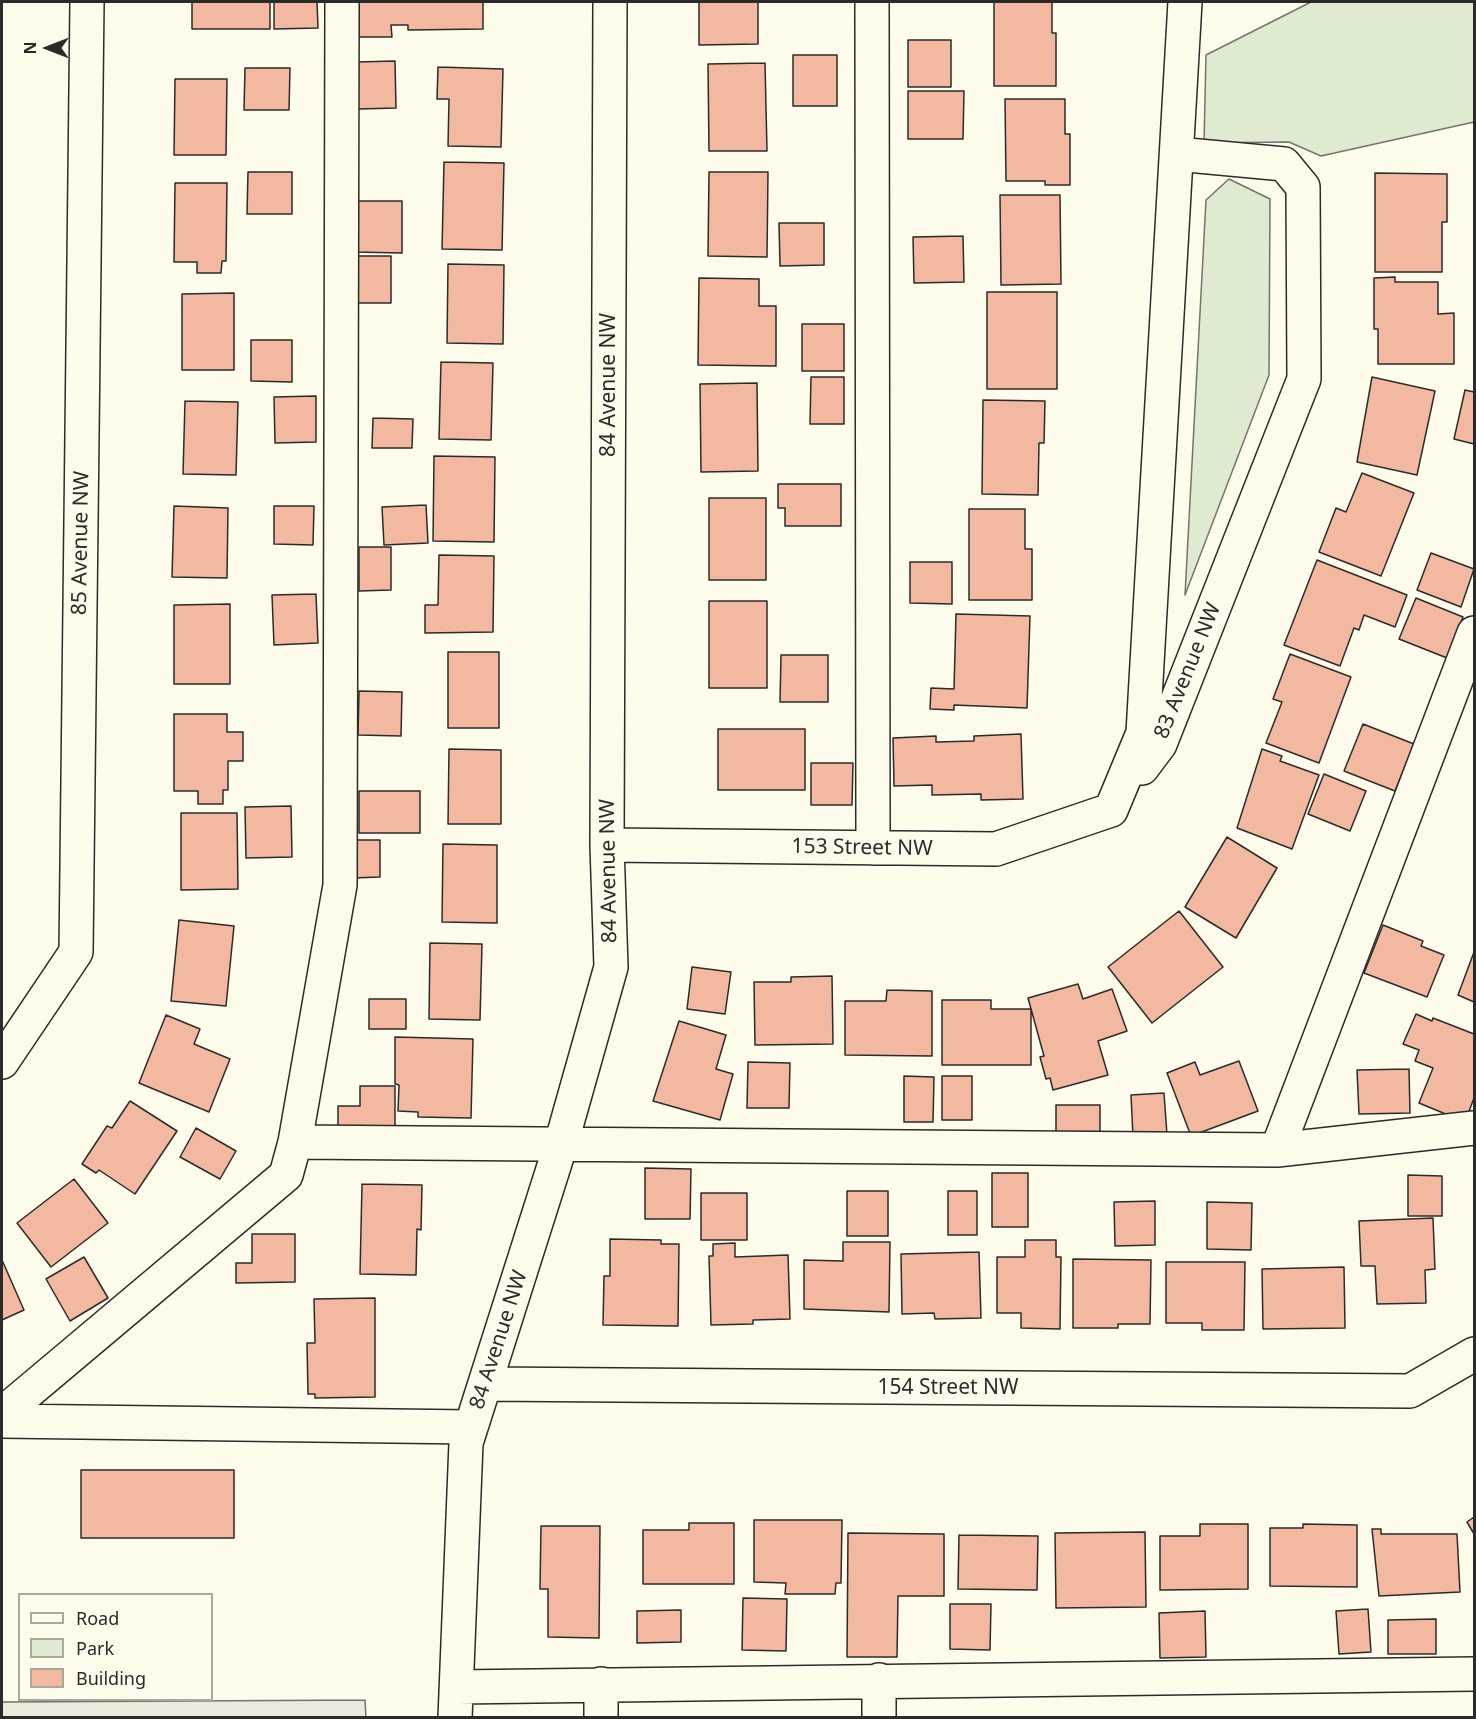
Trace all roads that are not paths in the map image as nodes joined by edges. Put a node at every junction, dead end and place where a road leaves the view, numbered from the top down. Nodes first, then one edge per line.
1 (87, 2) edge
2 (342, 2) edge
3 (610, 2) edge
4 (873, 2) edge
5 (1185, 2) edge
6 (1177, 154) junction
7 (1474, 633) edge
8 (1111, 810) junction
9 (606, 845) junction
10 (873, 848) junction
11 (2, 1062) edge
12 (1474, 1128) edge
13 (295, 1142) junction
14 (561, 1144) junction
15 (1277, 1150) junction
16 (1474, 1354) edge
17 (486, 1384) junction
18 (2, 1414) edge
19 (2, 1421) edge
20 (471, 1427) junction
21 (1474, 1674) edge
22 (879, 1680) junction
23 (601, 1684) junction
24 (456, 1702) edge
25 (601, 1718) edge
26 (879, 1718) edge

1 - 11 street, 85 Avenue NW
2 - 13 street
3 - 9 street, 84 Avenue NW
4 - 10 street
5 - 6 street, 83 Avenue NW
6 - 8 street, 83 Avenue NW
6 - 8 street, 83 Avenue NW
7 - 15 street
8 - 10 street, 153 Street NW
9 - 10 street, 153 Street NW
9 - 14 street, 84 Avenue NW
12 - 15 street
13 - 14 street
13 - 18 street
14 - 15 street
14 - 17 street, 84 Avenue NW
16 - 17 street, 154 Street NW
17 - 20 street, 84 Avenue NW
19 - 20 street
20 - 24 street, 84 Avenue NW
21 - 22 street
22 - 23 street
22 - 26 street
23 - 24 street
23 - 25 street

